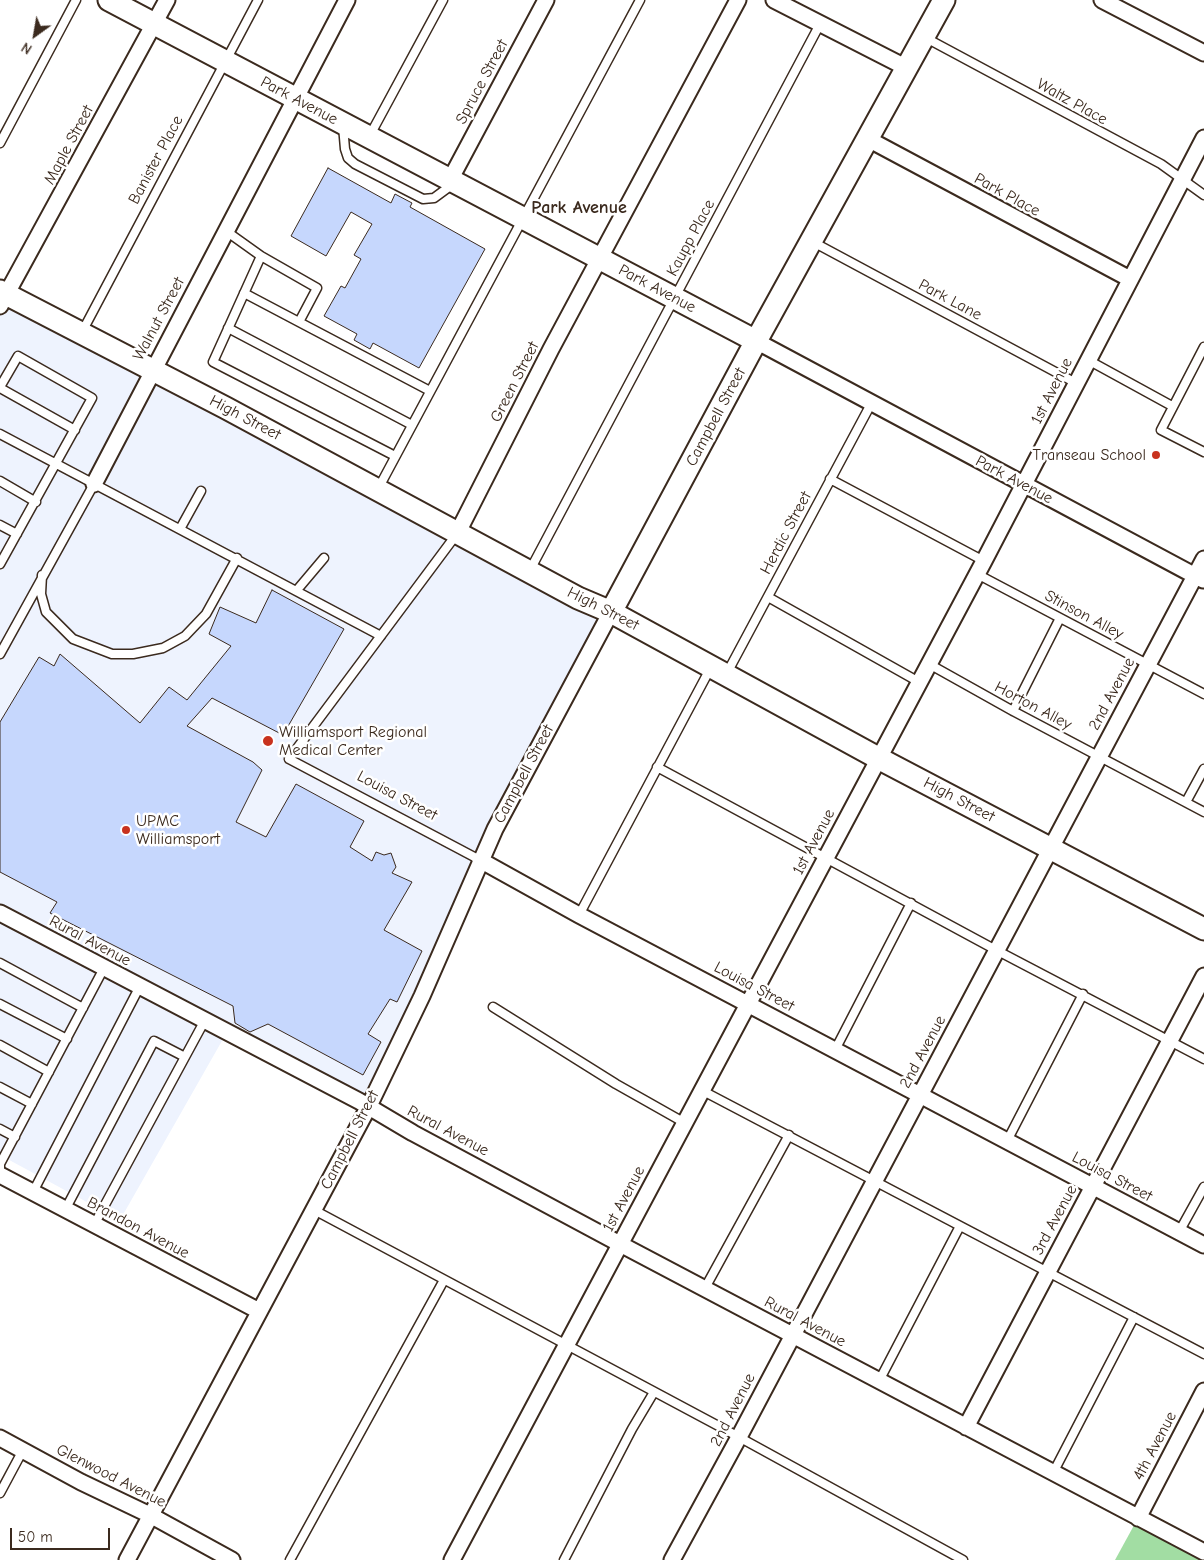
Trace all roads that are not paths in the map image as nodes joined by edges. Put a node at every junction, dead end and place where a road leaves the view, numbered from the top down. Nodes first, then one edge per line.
1 (76, 0) edge
2 (109, 0) edge
3 (167, 0) edge
4 (258, 0) edge
5 (347, 0) edge
6 (443, 0) edge
7 (546, 0) edge
8 (640, 0) edge
9 (738, 0) edge
10 (774, 0) edge
11 (944, 0) edge
12 (1102, 0) edge
13 (154, 24) junction
14 (820, 24) junction
15 (924, 37) junction
16 (1204, 54) edge
17 (224, 62) junction
18 (907, 68) junction
19 (294, 98) junction
20 (343, 124) junction
21 (369, 138) junction
22 (1204, 138) edge
23 (868, 139) junction
24 (0, 143) edge
25 (1183, 180) junction
26 (452, 181) junction
27 (1204, 195) edge
28 (522, 218) junction
29 (226, 231) junction
30 (812, 241) junction
31 (261, 256) junction
32 (600, 259) junction
33 (1130, 279) junction
34 (244, 292) junction
35 (2, 297) edge
36 (675, 298) junction
37 (300, 322) junction
38 (228, 328) junction
39 (81, 334) junction
40 (756, 341) junction
41 (1204, 348) edge
42 (1088, 360) junction
43 (152, 370) junction
44 (1076, 383) junction
45 (0, 387) edge
46 (430, 391) junction
47 (870, 404) junction
48 (1172, 406) junction
49 (412, 425) junction
50 (74, 430) junction
51 (0, 434) edge
52 (1204, 452) edge
53 (395, 456) junction
54 (57, 466) junction
55 (830, 479) junction
56 (0, 481) edge
57 (94, 484) junction
58 (1024, 486) junction
59 (378, 489) junction
60 (201, 491) dead end
61 (36, 502) junction
62 (0, 525) edge
63 (180, 529) junction
64 (458, 532) junction
65 (17, 534) junction
66 (237, 558) junction
67 (324, 558) dead end
68 (1204, 559) edge
69 (0, 564) edge
70 (981, 568) junction
71 (529, 571) junction
72 (42, 575) junction
73 (1200, 578) edge
74 (297, 590) junction
75 (768, 597) junction
76 (611, 612) junction
77 (1060, 618) junction
78 (381, 636) junction
79 (0, 654) edge
80 (929, 664) junction
81 (1147, 664) junction
82 (718, 671) junction
83 (919, 682) junction
84 (1204, 694) edge
85 (1013, 711) junction
86 (1099, 757) junction
87 (878, 758) junction
88 (289, 759) joint
89 (656, 767) junction
90 (1204, 769) edge
91 (1186, 802) junction
92 (1204, 812) edge
93 (1050, 848) junction
94 (825, 858) junction
95 (480, 860) junction
96 (911, 903) junction
97 (0, 913) edge
98 (579, 915) junction
99 (1204, 929) edge
100 (996, 950) junction
101 (0, 963) edge
102 (104, 968) junction
103 (1204, 976) edge
104 (140, 986) junction
105 (1083, 994) junction
106 (748, 1003) junction
107 (0, 1004) edge
108 (493, 1007) dead end
109 (83, 1008) junction
110 (205, 1020) junction
111 (67, 1039) junction
112 (1170, 1042) junction
113 (0, 1045) edge
114 (835, 1050) junction
115 (185, 1057) junction
116 (1204, 1059) edge
117 (50, 1072) junction
118 (0, 1086) edge
119 (703, 1090) junction
120 (920, 1094) junction
121 (32, 1104) junction
122 (368, 1106) junction
123 (685, 1123) junction
124 (0, 1129) edge
125 (789, 1135) junction
126 (15, 1137) junction
127 (1006, 1141) junction
128 (0, 1176) edge
129 (875, 1181) junction
130 (1093, 1187) junction
131 (1204, 1187) edge
132 (33, 1192) junction
133 (65, 1210) junction
134 (314, 1210) junction
135 (94, 1225) junction
136 (960, 1226) junction
137 (1179, 1232) junction
138 (620, 1244) junction
139 (1204, 1245) edge
140 (1048, 1270) junction
141 (444, 1280) junction
142 (705, 1288) junction
143 (259, 1311) junction
144 (1134, 1317) junction
145 (792, 1335) junction
146 (567, 1346) junction
147 (1204, 1354) edge
148 (879, 1381) junction
149 (1204, 1391) edge
150 (654, 1392) junction
151 (966, 1427) junction
152 (0, 1438) edge
153 (740, 1438) junction
154 (23, 1450) junction
155 (1053, 1473) junction
156 (0, 1493) edge
157 (150, 1515) junction
158 (1138, 1518) junction
159 (1204, 1552) edge
160 (127, 1560) edge
161 (232, 1560) edge
162 (290, 1560) edge
163 (452, 1560) edge
164 (564, 1560) edge
165 (672, 1560) edge
166 (962, 1560) edge

1 - 24 lane
2 - 13 street, Park Avenue
3 - 13 street, Maple Street
4 - 17 lane, Banister Place
5 - 19 street, Walnut Street
6 - 21 lane
7 - 26 street, Spruce Street
8 - 28 lane
9 - 32 street, Green Street
10 - 14 street
11 - 15 street, Campbell Street
12 - 16 street
13 - 17 street, Park Avenue
13 - 35 street, Maple Street
14 - 18 street
14 - 36 lane, Kaupp Place
15 - 18 street, Campbell Street
15 - 25 lane, Waltz Place
17 - 19 street, Park Avenue
17 - 39 lane, Banister Place
18 - 23 street, Campbell Street
19 - 20 street, Park Avenue
19 - 29 street, Walnut Street
20 - 21 street, Park Avenue
20 - 26 lane
21 - 26 street, Park Avenue
22 - 25 street, 1st Avenue
23 - 30 street, Campbell Street
23 - 33 street, Park Place
25 - 27 lane, Waltz Place
25 - 33 street, 1st Avenue
26 - 28 street, Park Avenue
28 - 32 street, Park Avenue
28 - 46 lane
29 - 31 lane
29 - 43 street, Walnut Street
30 - 40 street, Campbell Street
30 - 44 lane, Park Lane
31 - 34 lane
31 - 37 lane
32 - 36 street, Park Avenue
32 - 64 street, Green Street
33 - 42 street, 1st Avenue
34 - 37 lane
34 - 38 lane
35 - 39 street, High Street
36 - 40 street, Park Avenue
36 - 71 lane, Kaupp Place
37 - 46 lane
38 - 49 lane
38 - 53 lane
39 - 43 street, High Street
40 - 47 street, Park Avenue
40 - 76 street, Campbell Street
41 - 48 lane
42 - 44 street, 1st Avenue
42 - 48 lane
43 - 57 street, Walnut Street
43 - 59 street, High Street
44 - 58 street, 1st Avenue
45 - 50 lane
45 - 50 lane
46 - 49 lane
47 - 55 lane, Herdic Street
47 - 58 street, Park Avenue
48 - 52 lane
49 - 53 lane
50 - 54 lane
51 - 54 lane
53 - 59 lane
54 - 57 lane
54 - 61 lane
55 - 70 lane, Stinson Alley
55 - 75 lane, Herdic Street
56 - 61 lane
57 - 63 lane
57 - 72 lane, Walnut Street
58 - 70 street, 1st Avenue
58 - 73 street, Park Avenue
59 - 64 street, High Street
60 - 63 lane
61 - 65 lane
62 - 65 lane
63 - 66 lane
64 - 71 street, High Street
64 - 78 lane, Green Street
65 - 69 lane
66 - 72 lane
66 - 74 lane
67 - 74 lane
68 - 73 street, 2nd Avenue
70 - 77 lane, Stinson Alley
70 - 80 street, 1st Avenue
71 - 76 street, High Street
72 - 79 lane, Walnut Street
73 - 81 street, 2nd Avenue
74 - 78 lane
75 - 82 lane, Herdic Street
75 - 83 lane
76 - 82 street, High Street
76 - 95 street, Campbell Street
77 - 81 lane, Stinson Alley
77 - 85 lane
78 - 88 lane, Green Street
80 - 83 street, 1st Avenue
80 - 85 lane, Horton Alley
81 - 84 lane, Stinson Alley
81 - 86 street, 2nd Avenue
82 - 87 street, High Street
82 - 89 lane, Herdic Street
83 - 87 street, 1st Avenue
85 - 86 lane, Horton Alley
86 - 91 lane, Horton Alley
86 - 93 street, 2nd Avenue
87 - 93 street, High Street
87 - 94 street, 1st Avenue
88 - 95 lane, Louisa Street
89 - 94 lane
89 - 98 lane, Herdic Street
90 - 91 lane
91 - 92 lane, Horton Alley
93 - 99 street, High Street
93 - 100 street, 2nd Avenue
94 - 96 lane
94 - 106 street, 1st Avenue
95 - 98 street, Louisa Street
95 - 122 street, Campbell Street
96 - 100 lane
96 - 114 lane
97 - 102 street, Rural Avenue
98 - 106 street, Louisa Street
100 - 105 lane
100 - 120 street, 2nd Avenue
101 - 109 lane
102 - 104 street, Rural Avenue
102 - 109 lane
103 - 112 street, 3rd Avenue
104 - 110 street, Rural Avenue
104 - 132 lane
105 - 112 lane
105 - 127 lane
106 - 114 street, Louisa Street
106 - 119 street, 1st Avenue
107 - 111 lane
108 - 123 lane
109 - 111 lane
110 - 115 lane
110 - 122 street, Rural Avenue
111 - 117 lane
112 - 116 lane
112 - 130 street, 3rd Avenue
113 - 117 lane
114 - 120 street, Louisa Street
115 - 133 lane
115 - 135 lane
117 - 121 lane
118 - 121 lane
119 - 123 street, 1st Avenue
119 - 125 lane
120 - 127 street, Louisa Street
120 - 129 street, 2nd Avenue
121 - 126 lane
122 - 134 street, Campbell Street
122 - 138 street, Rural Avenue
123 - 138 street, 1st Avenue
124 - 126 lane
125 - 129 lane
125 - 142 lane
126 - 128 lane
127 - 130 street, Louisa Street
128 - 132 street, Brandon Avenue
129 - 136 lane
129 - 145 street, 2nd Avenue
130 - 137 street, Louisa Street
130 - 140 street, 3rd Avenue
131 - 137 lane
132 - 133 street, Brandon Avenue
133 - 135 street, Brandon Avenue
134 - 141 lane
134 - 143 street, Campbell Street
135 - 143 street, Brandon Avenue
136 - 140 lane
136 - 148 lane
137 - 139 street, Louisa Street
138 - 142 street, Rural Avenue
138 - 146 street, 1st Avenue
140 - 144 lane
140 - 151 street, 3rd Avenue
141 - 146 lane
141 - 162 lane
142 - 145 street, Rural Avenue
143 - 157 street, Campbell Street
144 - 147 lane
144 - 155 lane
145 - 148 street, Rural Avenue
145 - 153 street, 2nd Avenue
146 - 150 lane
146 - 163 street, 1st Avenue
148 - 151 street, Rural Avenue
149 - 158 street, 4th Avenue
150 - 153 lane
150 - 164 lane
151 - 155 street, Rural Avenue
152 - 154 street, Glenwood Avenue
153 - 165 street, 2nd Avenue
153 - 166 lane
154 - 156 lane
154 - 157 street, Glenwood Avenue
155 - 158 street, Rural Avenue
157 - 160 street, Campbell Street
157 - 161 street, Glenwood Avenue
158 - 159 street, Rural Avenue

